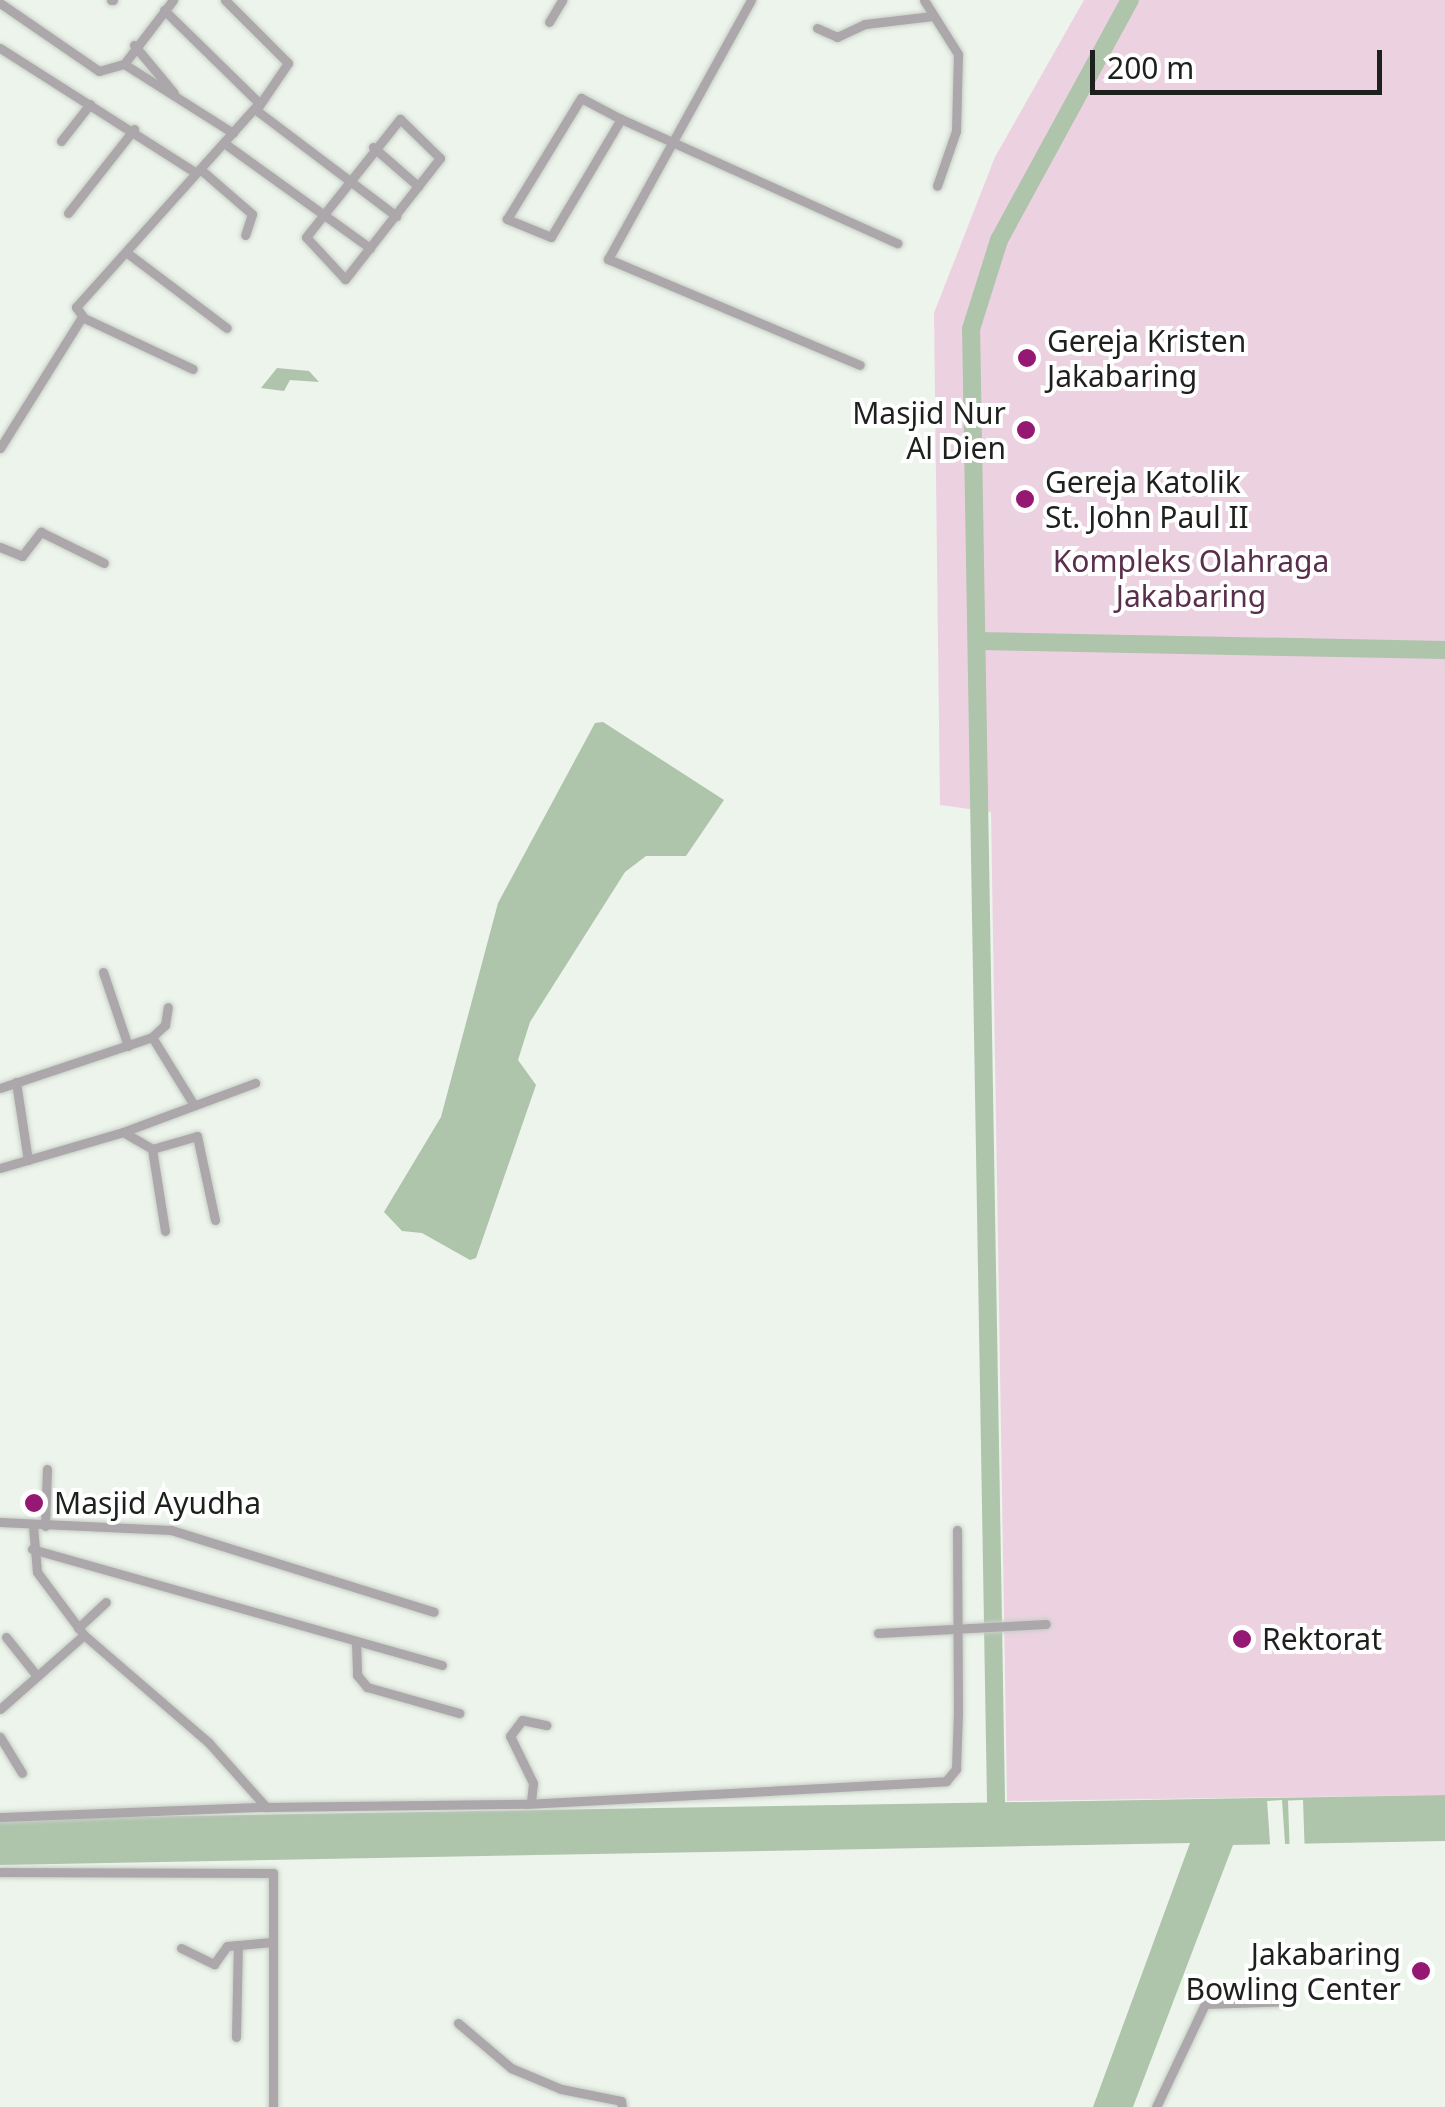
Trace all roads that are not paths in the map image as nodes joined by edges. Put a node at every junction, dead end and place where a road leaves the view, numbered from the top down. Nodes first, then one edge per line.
1 (173, 0) edge
2 (225, 0) edge
3 (562, 0) edge
4 (750, 0) edge
5 (924, 0) edge
6 (0, 3) edge
7 (164, 10) junction
8 (933, 16) junction
9 (549, 22) dead end
10 (817, 28) dead end
11 (134, 45) junction
12 (0, 48) edge
13 (124, 64) junction
14 (174, 92) junction
15 (90, 104) junction
16 (256, 110) junction
17 (620, 119) junction
18 (134, 129) junction
19 (233, 134) junction
20 (674, 141) junction
21 (61, 142) dead end
22 (224, 143) junction
23 (373, 146) junction
24 (198, 171) junction
25 (350, 177) junction
26 (418, 186) junction
27 (937, 186) dead end
28 (323, 211) junction
29 (68, 214) dead end
30 (396, 216) junction
31 (245, 234) dead end
32 (897, 243) dead end
33 (370, 248) junction
34 (126, 252) junction
35 (82, 317) junction
36 (227, 328) dead end
37 (860, 366) dead end
38 (193, 369) dead end
39 (0, 448) edge
40 (0, 547) edge
41 (104, 563) dead end
42 (103, 972) dead end
43 (168, 1007) dead end
44 (152, 1036) junction
45 (128, 1046) junction
46 (16, 1082) junction
47 (255, 1083) dead end
48 (0, 1088) edge
49 (194, 1105) junction
50 (123, 1132) junction
51 (152, 1149) junction
52 (28, 1160) junction
53 (0, 1168) edge
54 (215, 1220) dead end
55 (165, 1231) dead end
56 (46, 1470) dead end
57 (0, 1522) edge
58 (33, 1526) junction
59 (45, 1526) junction
60 (956, 1530) dead end
61 (32, 1549) junction
62 (106, 1602) dead end
63 (434, 1612) dead end
64 (1046, 1624) dead end
65 (958, 1628) junction
66 (81, 1631) junction
67 (878, 1633) dead end
68 (6, 1637) dead end
69 (356, 1642) junction
70 (442, 1665) dead end
71 (37, 1676) junction
72 (0, 1709) edge
73 (459, 1713) dead end
74 (546, 1724) dead end
75 (0, 1737) edge
76 (22, 1773) dead end
77 (531, 1802) junction
78 (266, 1807) junction
79 (0, 1817) edge
80 (0, 1872) edge
81 (272, 1942) junction
82 (238, 1946) junction
83 (181, 1948) dead end
84 (1292, 2001) dead end
85 (458, 2023) dead end
86 (236, 2038) dead end
87 (273, 2107) edge
88 (622, 2107) edge
89 (1156, 2107) edge

1 - 7 street
2 - 16 street
3 - 9 street
4 - 20 street
5 - 8 street
6 - 13 street
7 - 11 street
7 - 16 street
8 - 10 street
8 - 27 street
11 - 13 street
11 - 14 street
12 - 15 street
13 - 14 street
14 - 19 street
15 - 18 street
15 - 21 street
16 - 19 street
16 - 25 street
17 - 17 street
17 - 20 street
18 - 24 street
18 - 29 street
19 - 22 street
20 - 32 street
20 - 37 street
22 - 24 street
22 - 28 street
23 - 25 street
23 - 26 street
23 - 26 street
24 - 31 street
24 - 34 street
25 - 28 street
25 - 30 street
26 - 30 street
28 - 33 street
28 - 33 street
30 - 33 street
34 - 35 street
34 - 36 street
35 - 38 street
35 - 39 street
40 - 41 street
42 - 45 street
43 - 44 street
44 - 45 street
44 - 49 street
45 - 46 street
46 - 48 street
46 - 52 street
47 - 49 street
49 - 50 street
50 - 51 street
50 - 52 street
51 - 54 street
51 - 55 street
52 - 53 street
56 - 59 street
57 - 58 street
58 - 59 street
58 - 61 street
59 - 63 street
60 - 65 street
61 - 66 street
61 - 69 street
62 - 66 street
64 - 65 street
65 - 67 street
65 - 77 street
66 - 71 street
66 - 78 street
68 - 71 street
69 - 70 street
69 - 73 street
71 - 72 street
74 - 77 street
75 - 76 street
77 - 78 street
78 - 79 street
80 - 81 street
81 - 82 street
81 - 87 street
82 - 83 street
82 - 86 street
84 - 89 street
85 - 88 street

